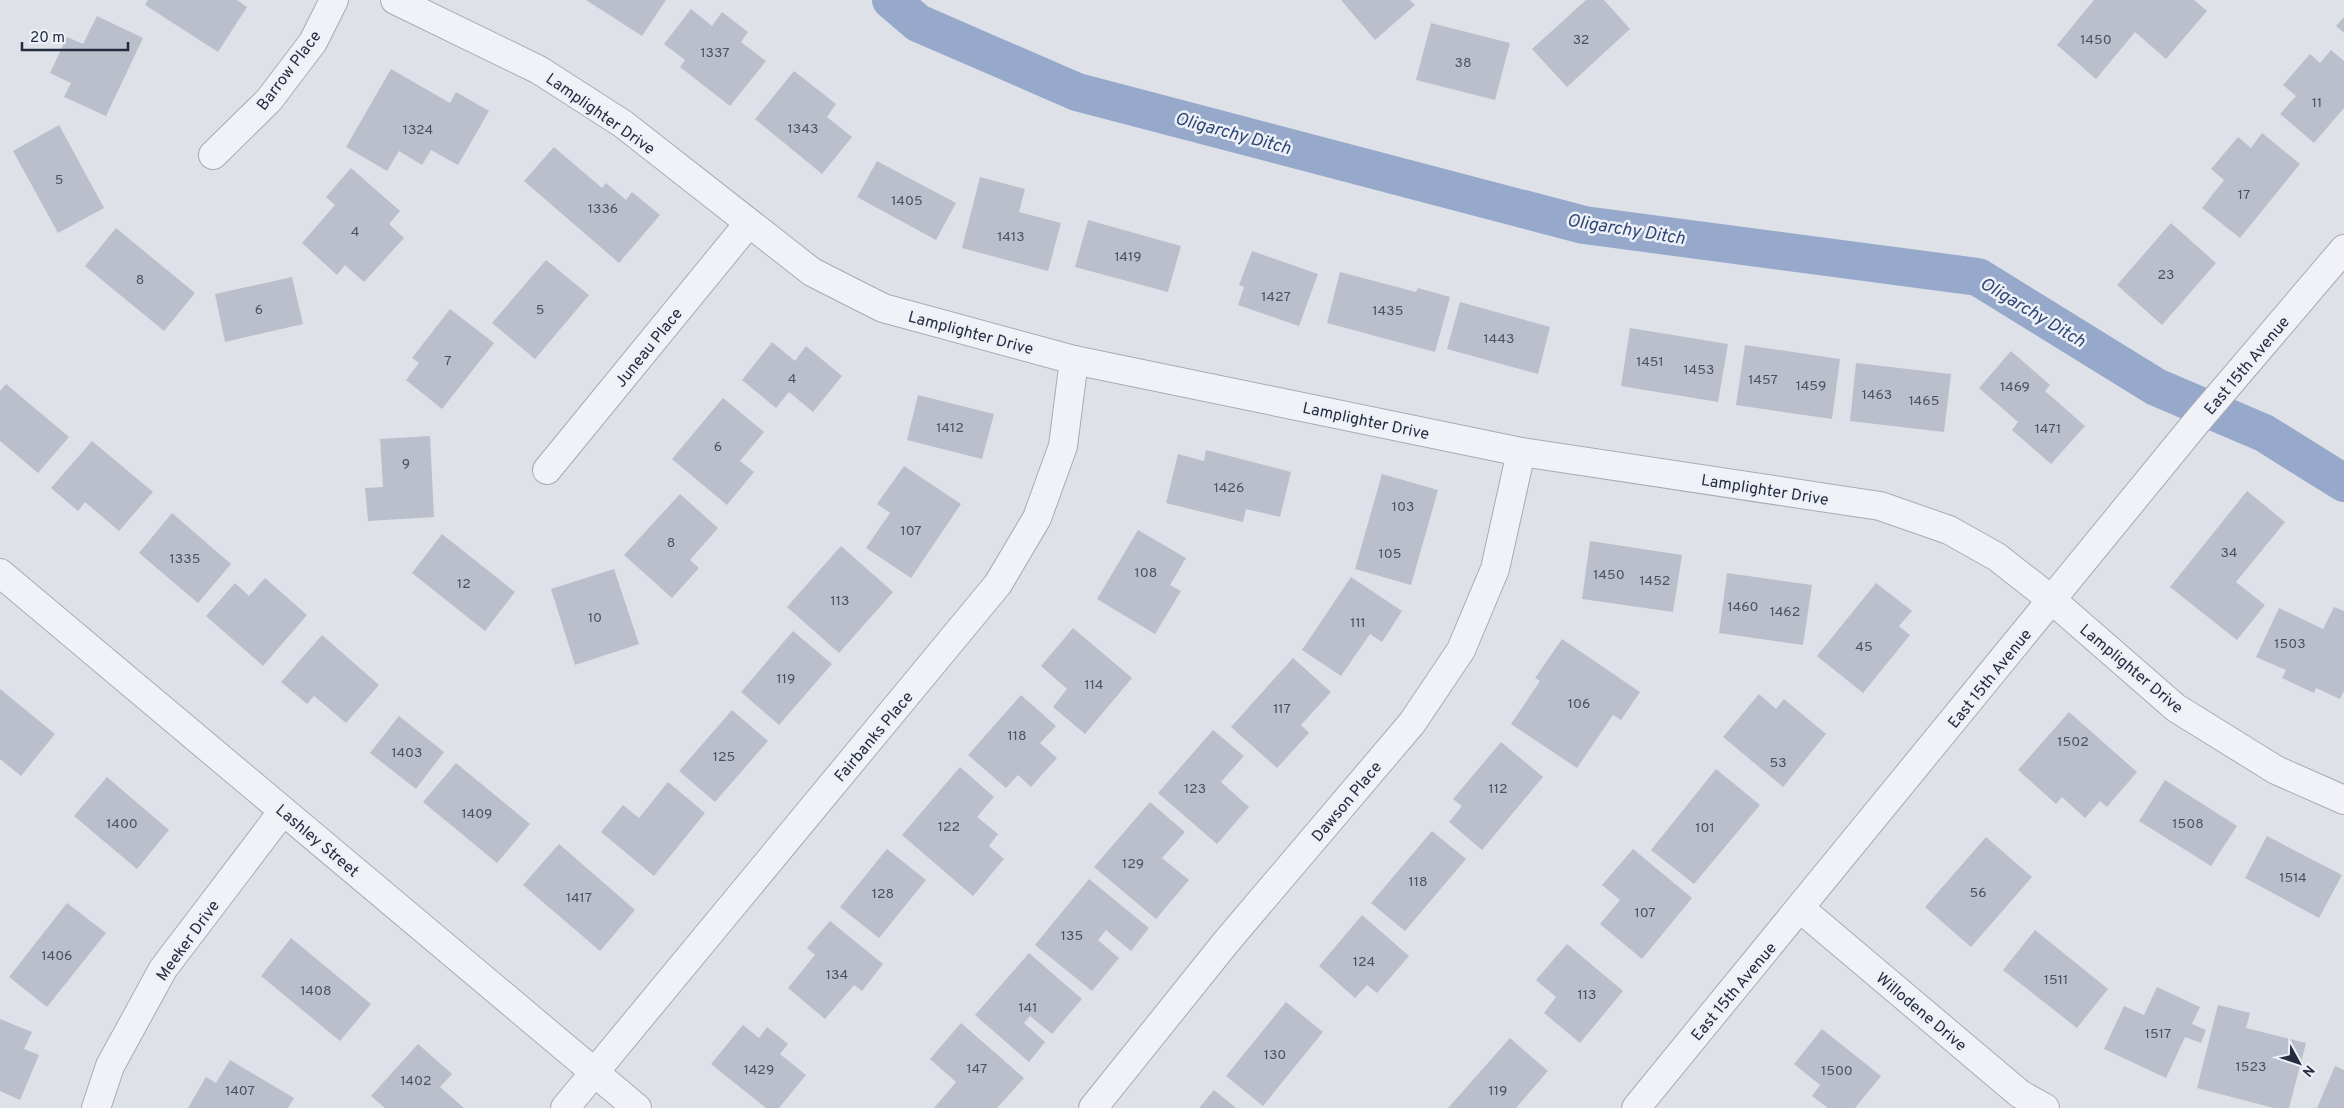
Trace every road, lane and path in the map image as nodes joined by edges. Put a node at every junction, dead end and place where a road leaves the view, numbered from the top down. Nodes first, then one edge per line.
1 (334, 0) edge
2 (395, 0) edge
3 (214, 155) dead end
4 (748, 224) junction
5 (2344, 249) edge
6 (1074, 360) junction
7 (1521, 452) junction
8 (547, 470) dead end
9 (0, 573) edge
10 (2052, 600) junction
11 (2344, 800) edge
12 (283, 811) junction
13 (1801, 909) junction
14 (595, 1073) junction
15 (96, 1108) edge
16 (565, 1108) edge
17 (637, 1108) edge
18 (1093, 1108) edge
19 (1636, 1108) edge
20 (2045, 1108) edge

1 - 3 street, Barrow Place
2 - 4 street, Lamplighter Drive
4 - 6 street, Lamplighter Drive
4 - 8 street, Juneau Place
5 - 10 street, East 15th Avenue
6 - 7 street, Lamplighter Drive
6 - 14 street, Fairbanks Place
7 - 10 street, Lamplighter Drive
7 - 18 street, Dawson Place
9 - 12 street, Lashley Street
10 - 11 street, Lamplighter Drive
10 - 13 street, East 15th Avenue
12 - 14 street, Lashley Street
12 - 15 street, Meeker Drive
13 - 19 street, East 15th Avenue
13 - 20 street, Willodene Drive
14 - 16 street, Fairbanks Place
14 - 17 street, Lashley Street

